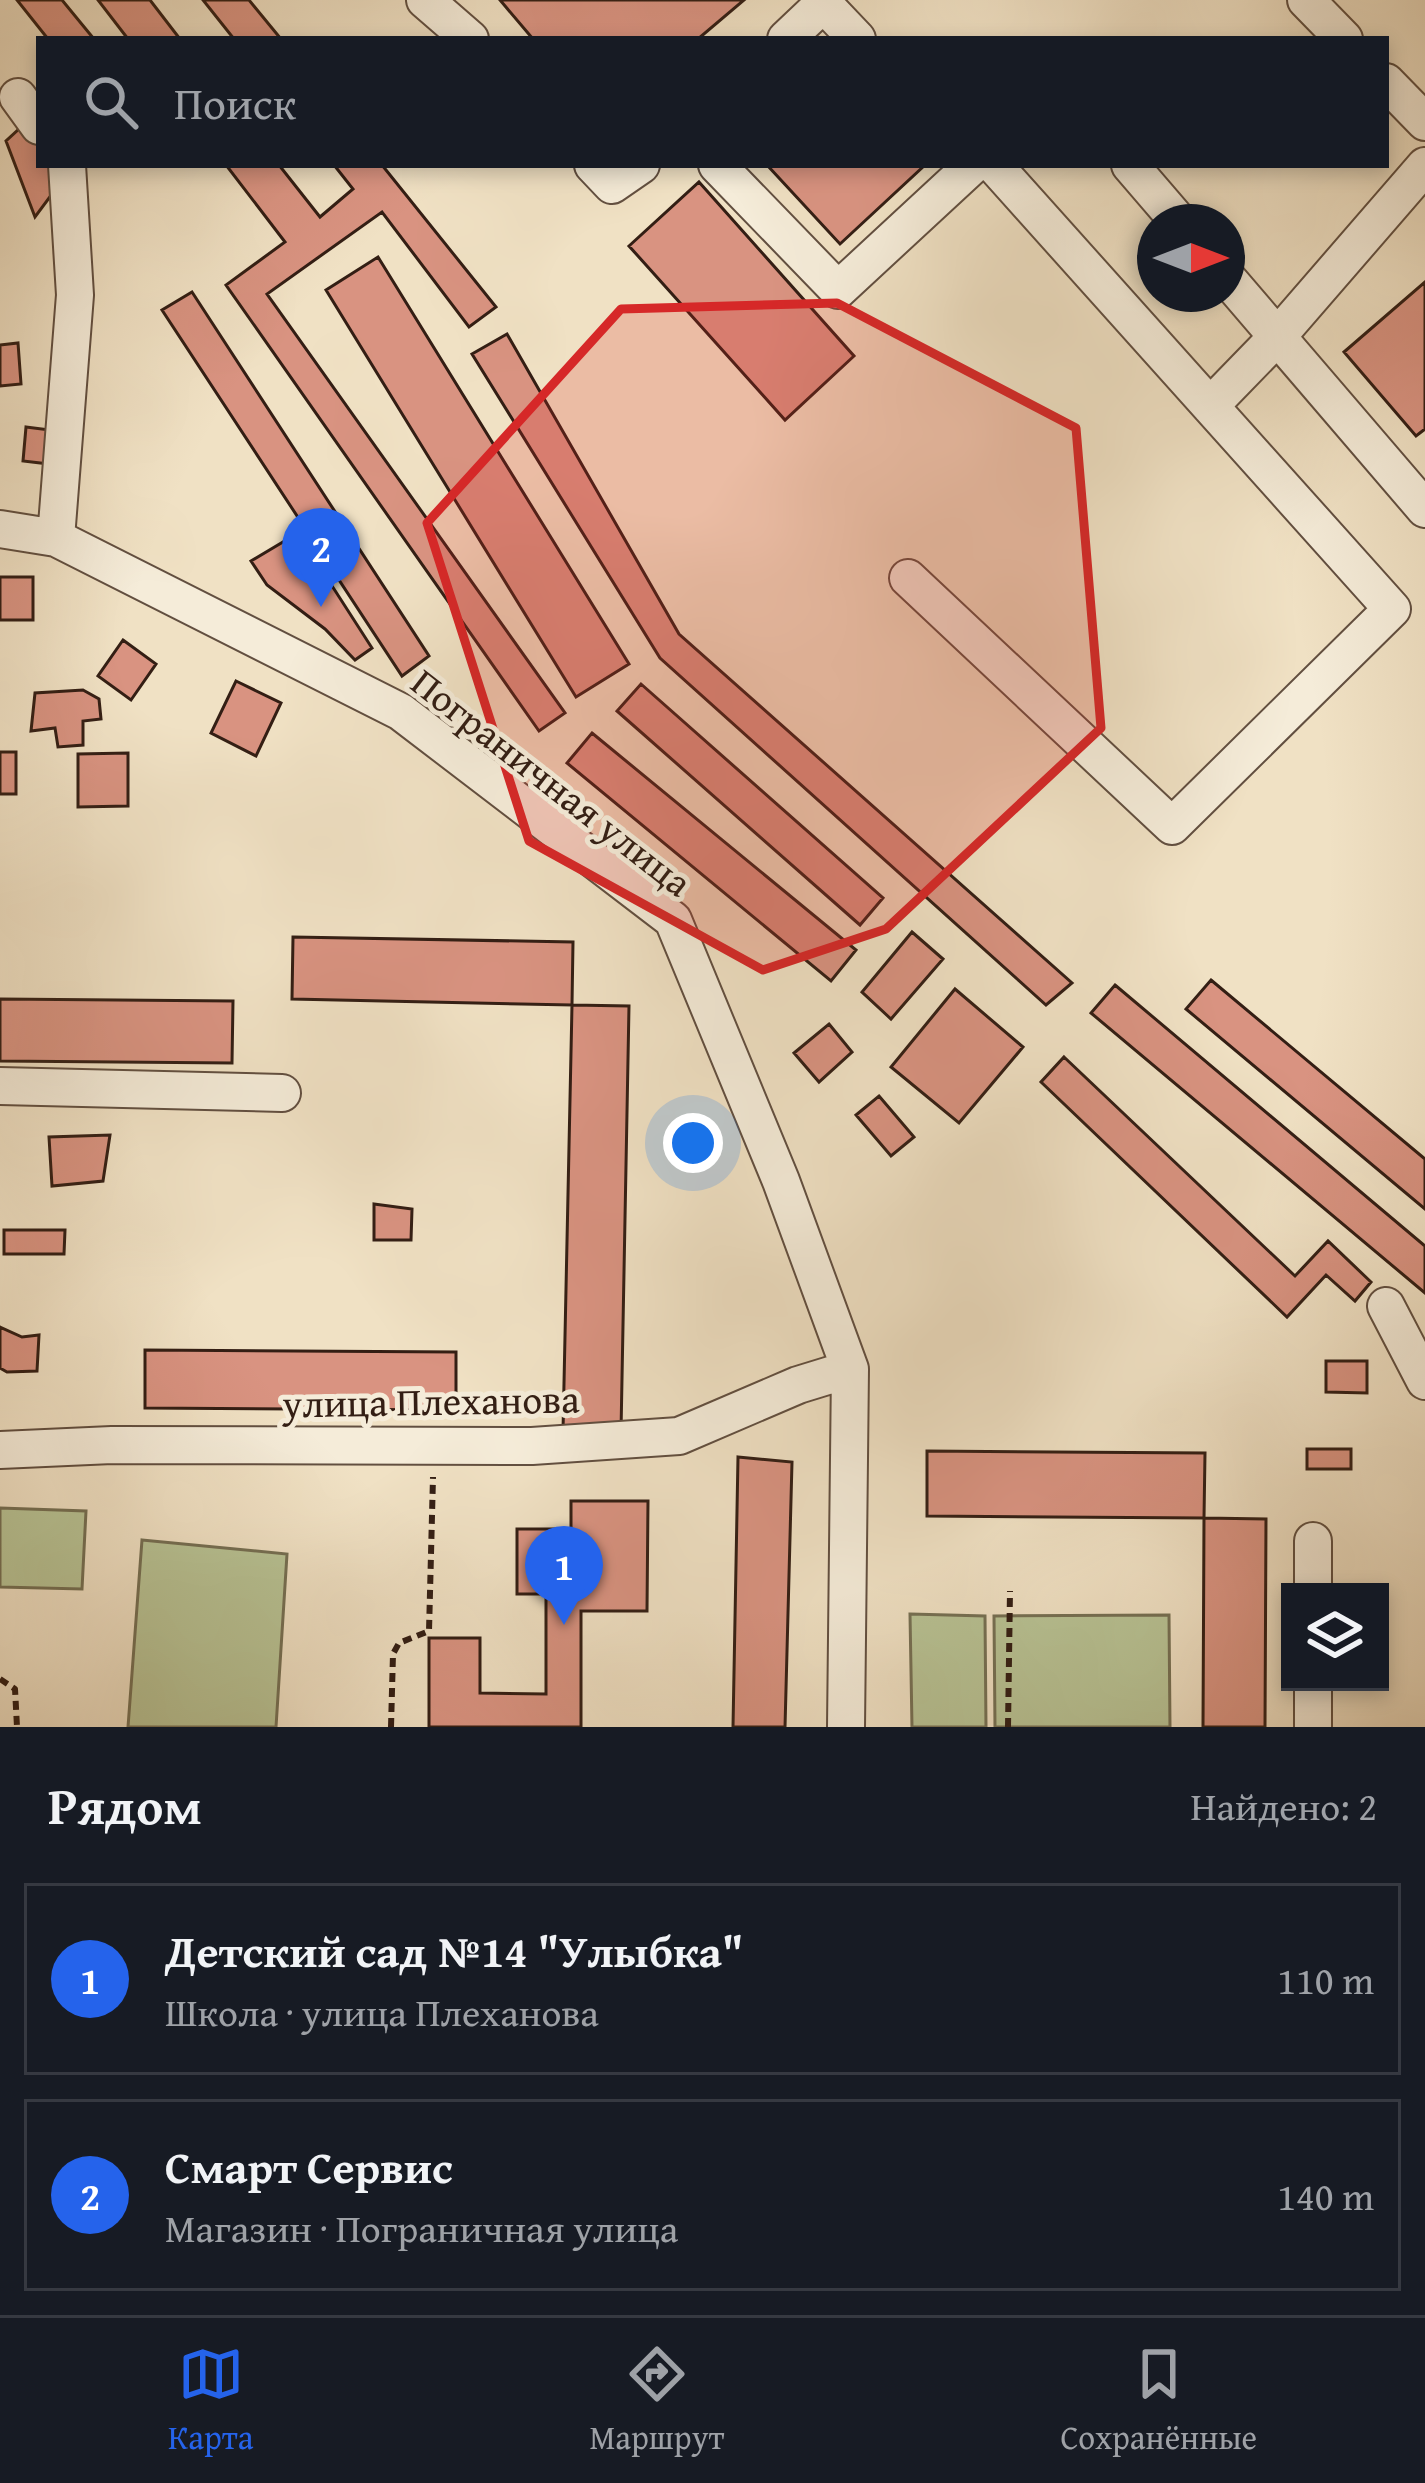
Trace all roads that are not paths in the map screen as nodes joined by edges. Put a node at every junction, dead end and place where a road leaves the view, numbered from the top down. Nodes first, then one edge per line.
1 (425, 0) edge
2 (1306, 0) edge
3 (821, 2) edge
4 (467, 36) edge
5 (789, 36) edge
6 (854, 36) edge
7 (1341, 36) edge
8 (1389, 85) edge
9 (1425, 122) edge
10 (1425, 166) edge
11 (67, 168) edge
12 (595, 168) edge
13 (637, 168) edge
14 (720, 168) edge
15 (970, 168) edge
16 (997, 168) edge
17 (1133, 168) edge
18 (1164, 204) edge
19 (1245, 299) edge
20 (1277, 337) junction
21 (1210, 406) junction
22 (1425, 509) edge
23 (0, 529) edge
24 (56, 538) junction
25 (908, 578) dead end
26 (0, 1086) edge
27 (282, 1093) dead end
28 (1386, 1306) dead end
29 (850, 1369) junction
30 (1425, 1381) edge
31 (0, 1450) edge
32 (1312, 1540) dead end
33 (1313, 1583) edge
34 (1313, 1691) edge
35 (846, 1727) edge
36 (1313, 1727) edge

1 - 4 street
2 - 7 street
3 - 5 street
3 - 6 street
8 - 9 street
10 - 20 street
11 - 24 street
12 - 13 street
14 - 15 street
16 - 21 street
17 - 18 street
19 - 20 street
20 - 21 street
20 - 22 street
21 - 25 street
23 - 24 street, Пограничная улица
24 - 29 street, Пограничная улица
26 - 27 street
28 - 30 street
29 - 31 street, улица Плеханова
29 - 35 street
32 - 33 street
34 - 36 street

